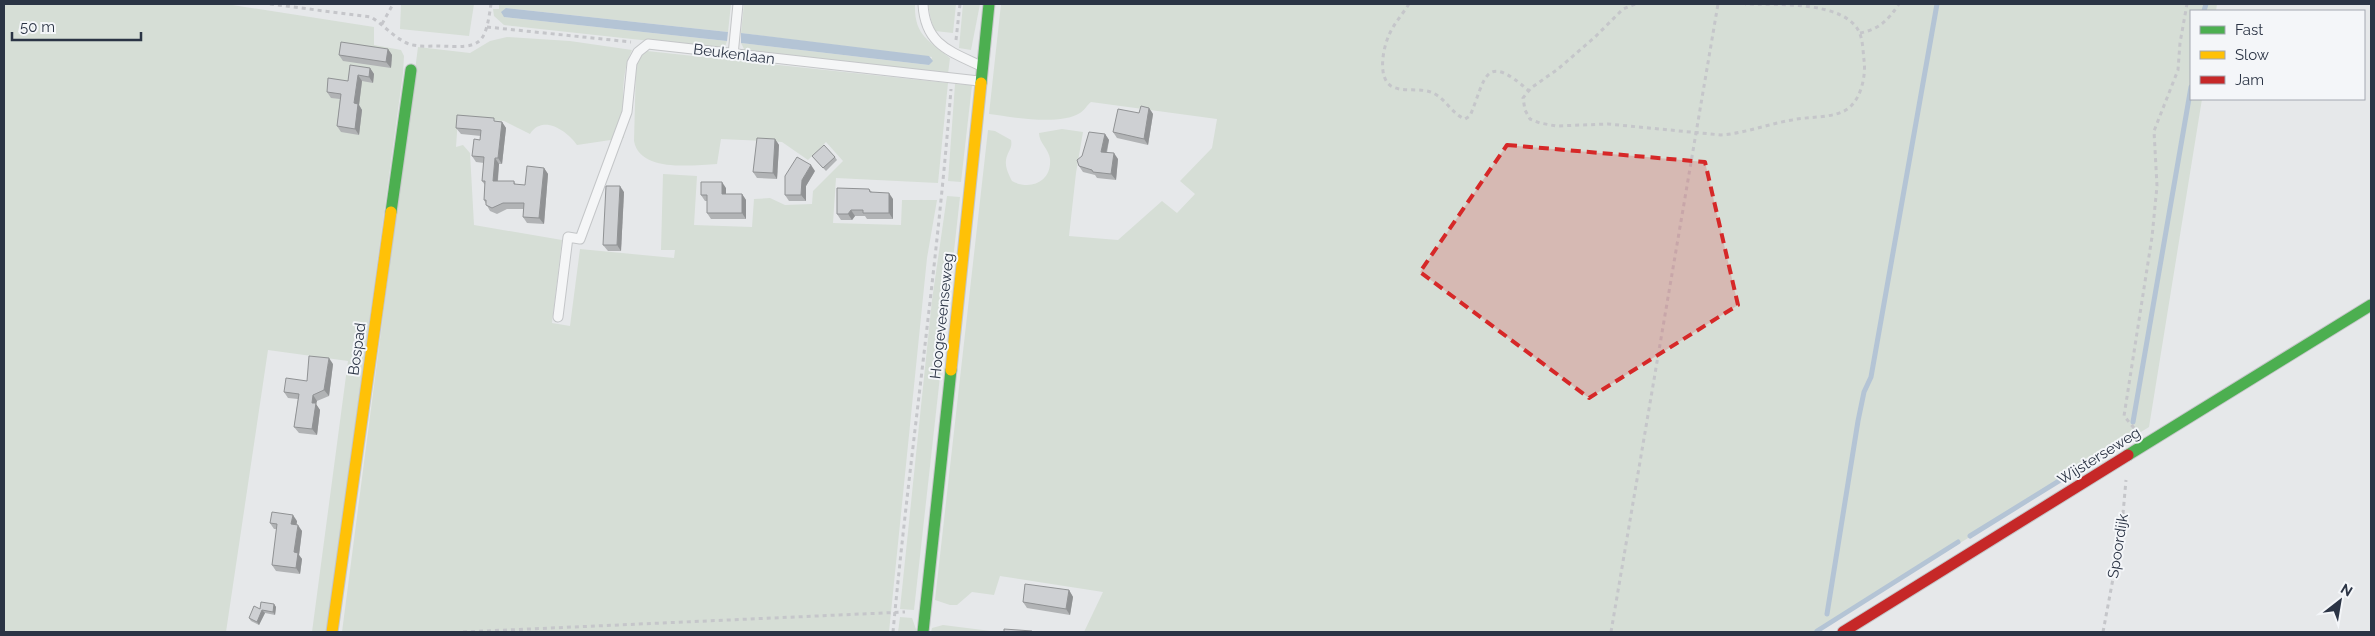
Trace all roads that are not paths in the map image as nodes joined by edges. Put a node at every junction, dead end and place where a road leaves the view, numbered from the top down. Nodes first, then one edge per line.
1 (738, 4) edge
2 (923, 4) edge
3 (989, 4) edge
4 (733, 55) junction
5 (983, 67) junction
6 (411, 70) dead end
7 (982, 82) junction
8 (2371, 305) edge
9 (558, 317) dead end
10 (332, 632) edge
11 (923, 632) edge
12 (1843, 632) edge

1 - 4 lane
2 - 5 lane
3 - 5 street, Hoogeveenseweg
4 - 7 lane, Beukenlaan
4 - 9 lane, Beukenlaan
5 - 7 street, Hoogeveenseweg
6 - 10 street, Bospad
7 - 11 street, Hoogeveenseweg
8 - 12 street, Wijsterseweg

